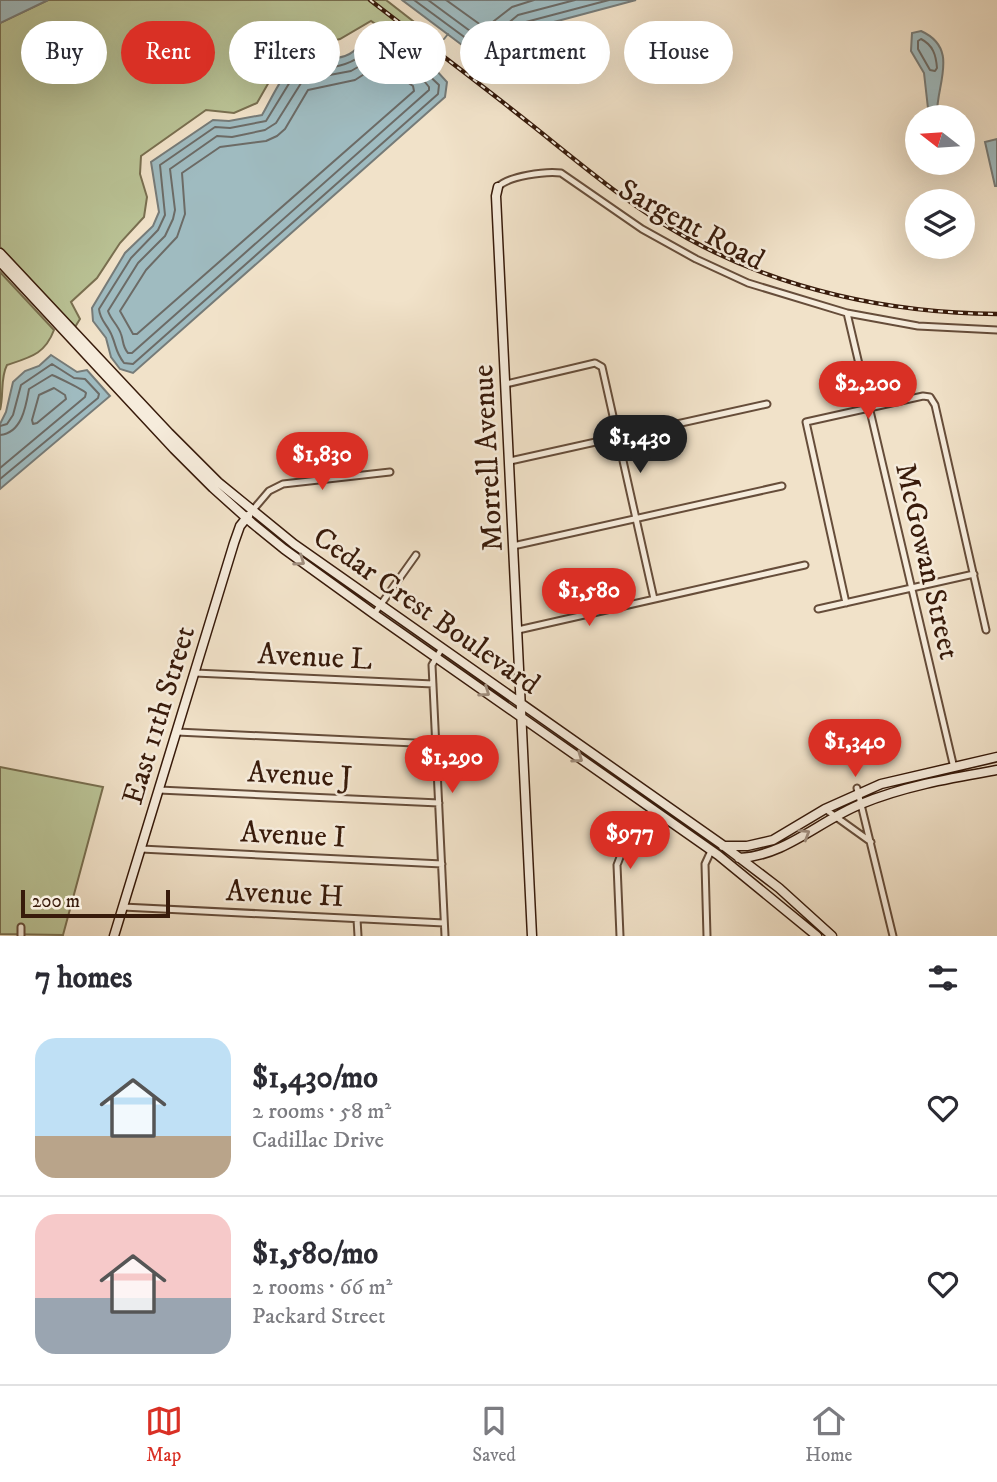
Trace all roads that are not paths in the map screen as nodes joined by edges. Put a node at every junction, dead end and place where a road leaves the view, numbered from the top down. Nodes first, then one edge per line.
1 (498, 187) joint
2 (0, 253) edge
3 (0, 262) edge
4 (847, 313) junction
5 (997, 330) edge
6 (506, 384) junction
7 (767, 404) dead end
8 (868, 408) junction
9 (166, 435) junction
10 (618, 438) junction
11 (510, 461) junction
12 (390, 472) dead end
13 (782, 486) dead end
14 (249, 515) junction
15 (637, 518) junction
16 (513, 546) junction
17 (416, 555) dead end
18 (805, 565) dead end
19 (974, 574) junction
20 (910, 589) junction
21 (654, 599) junction
22 (846, 603) junction
23 (380, 604) junction
24 (818, 609) dead end
25 (374, 614) junction
26 (518, 630) junction
27 (986, 630) dead end
28 (442, 649) junction
29 (436, 657) junction
30 (195, 673) junction
31 (433, 684) junction
32 (522, 705) junction
33 (523, 719) junction
34 (177, 732) junction
35 (436, 744) junction
36 (997, 757) edge
37 (954, 767) junction
38 (997, 770) edge
39 (957, 777) junction
40 (159, 790) junction
41 (858, 790) junction
42 (658, 801) junction
43 (439, 803) junction
44 (862, 803) junction
45 (825, 809) junction
46 (652, 810) junction
47 (834, 816) junction
48 (872, 842) junction
49 (723, 846) junction
50 (141, 849) junction
51 (715, 853) junction
52 (739, 858) junction
53 (442, 864) junction
54 (765, 864) junction
55 (779, 888) junction
56 (771, 897) junction
57 (123, 907) junction
58 (799, 907) junction
59 (793, 914) junction
60 (357, 919) junction
61 (444, 923) junction
62 (21, 927) dead end
63 (20, 936) edge
64 (114, 936) edge
65 (358, 936) edge
66 (445, 936) edge
67 (532, 936) edge
68 (620, 936) edge
69 (707, 936) edge
70 (817, 936) edge
71 (832, 936) edge
72 (893, 936) edge

1 - 4 street, Sargent Road
1 - 6 main road, Morrell Avenue
2 - 9 main road, Cedar Crest Boulevard
3 - 9 main road, Cedar Crest Boulevard
4 - 5 street, Sargent Road
4 - 8 street, McGowan Street
6 - 10 street
6 - 11 main road, Morrell Avenue
7 - 10 street
8 - 19 street
8 - 20 street, McGowan Street
8 - 22 street
9 - 14 main road, Cedar Crest Boulevard
10 - 11 street
10 - 15 street
11 - 16 main road, Morrell Avenue
12 - 14 street
13 - 15 street
14 - 23 main road, Cedar Crest Boulevard
14 -> 25 main road, Cedar Crest Boulevard
14 - 30 main road, East 11th Street
15 - 16 street
15 - 21 street
16 - 26 main road, Morrell Avenue
17 - 23 street
18 - 21 street
19 - 20 street
19 - 27 street
20 - 22 street
20 - 37 street, McGowan Street
21 - 26 street
22 - 24 street
23 - 25 street
23 - 28 main road, Cedar Crest Boulevard
25 - 29 main road, Cedar Crest Boulevard
26 - 32 main road, Morrell Avenue
28 - 29 street
28 - 32 main road, Cedar Crest Boulevard
29 - 31 street
29 -> 33 main road, Cedar Crest Boulevard
30 - 31 street, Avenue L
30 - 34 main road, East 11th Street
31 - 35 street
32 - 33 main road, Morrell Avenue
32 - 42 main road, Cedar Crest Boulevard
33 -> 46 main road, Cedar Crest Boulevard
33 - 67 main road, Morrell Avenue
34 - 35 street
34 - 40 main road, East 11th Street
35 - 43 street
36 - 37 main road
37 - 39 street, McGowan Street
37 - 41 main road
38 - 39 main road
39 - 44 main road
40 - 43 street, Avenue J
40 - 50 main road, East 11th Street
41 - 44 street
41 - 45 main road
42 - 46 main road
42 - 49 main road, Cedar Crest Boulevard
43 - 53 street
44 - 47 main road
44 - 48 street
45 - 47 street
45 - 49 main road
46 - 51 main road, Cedar Crest Boulevard
46 - 68 street
47 - 48 street
54 -> 47 main road
48 - 72 street
49 - 51 main road
49 - 52 main road, Cedar Crest Boulevard
50 - 53 street, Avenue I
50 - 57 main road, East 11th Street
51 - 52 main road
51 - 56 main road, Cedar Crest Boulevard
51 - 69 street
52 - 54 main road, Cedar Crest Boulevard
52 - 54 main road
53 - 61 street
54 - 55 main road, Cedar Crest Boulevard
55 - 56 main road
55 - 58 main road, Cedar Crest Boulevard
56 - 59 main road, Cedar Crest Boulevard
57 - 60 street, Avenue H
57 - 64 main road, East 11th Street
58 - 59 main road
58 - 71 main road, Cedar Crest Boulevard
59 - 70 main road, Cedar Crest Boulevard
60 - 61 street, Avenue H
60 - 65 street
61 - 66 street
62 - 63 street

